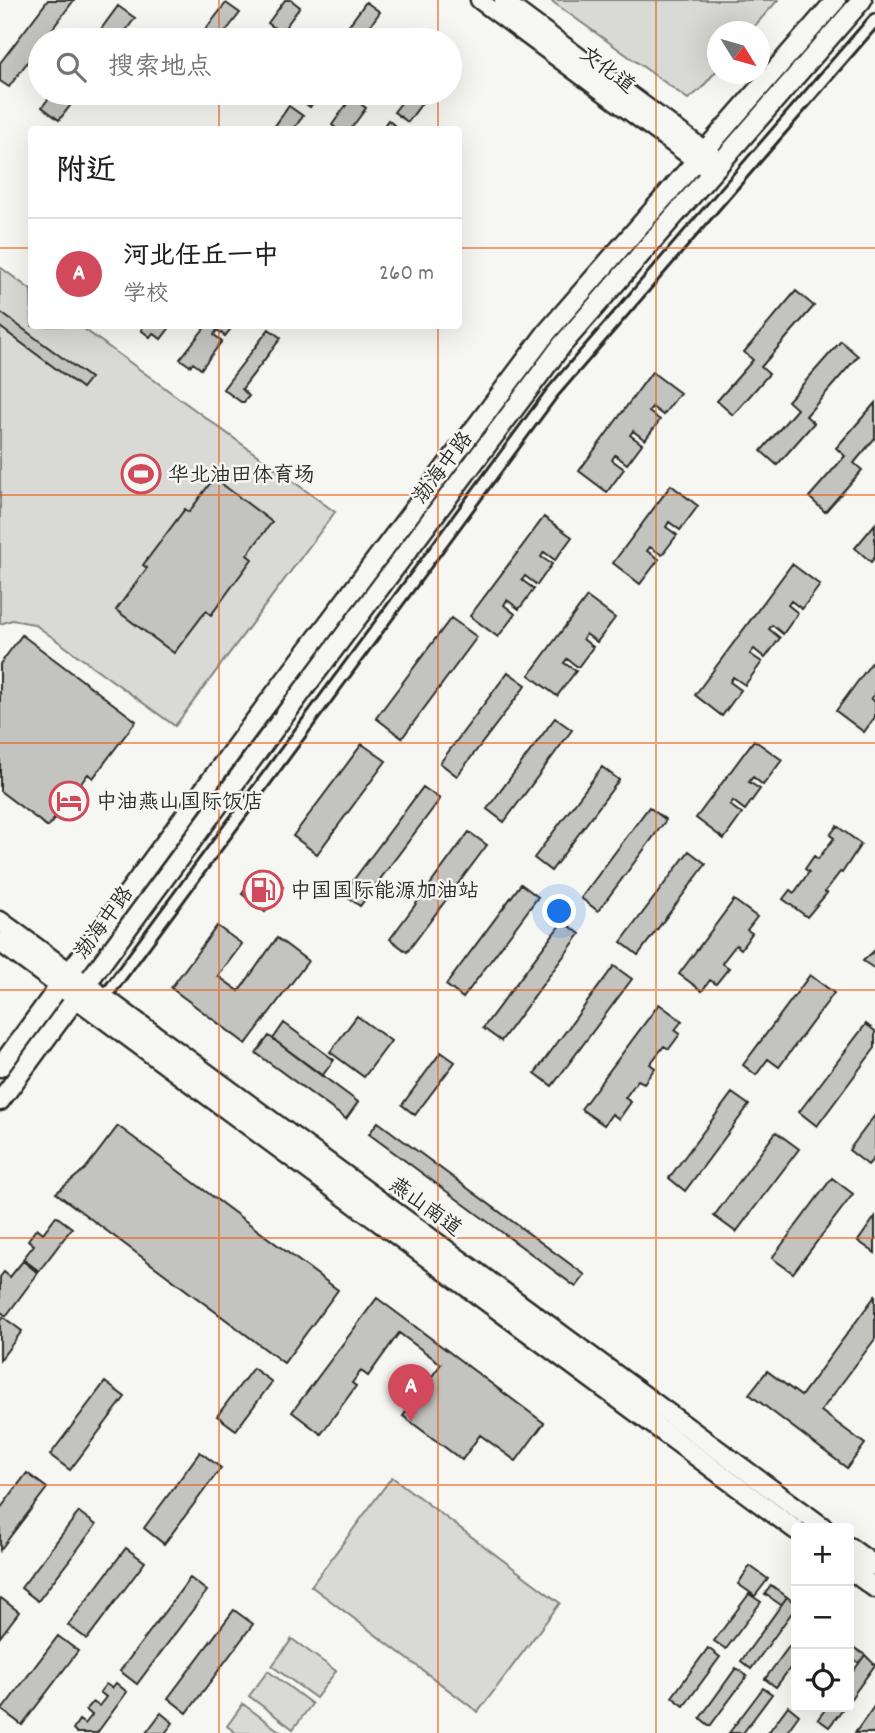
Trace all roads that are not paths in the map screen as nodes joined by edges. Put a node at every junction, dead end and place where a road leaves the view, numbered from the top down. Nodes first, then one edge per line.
1 (479, 0) edge
2 (503, 0) edge
3 (835, 0) edge
4 (862, 0) edge
5 (875, 20) edge
6 (701, 155) junction
7 (717, 167) junction
8 (0, 921) edge
9 (0, 942) edge
10 (65, 979) junction
11 (81, 991) junction
12 (104, 998) junction
13 (0, 1067) edge
14 (0, 1101) edge
15 (817, 1523) edge
16 (791, 1526) edge
17 (854, 1551) edge
18 (875, 1566) edge
19 (854, 1573) edge
20 (875, 1588) edge

1 - 6 main road, 文化道
2 - 6 main road, 文化道
3 - 6 main road, 渤海中路
4 - 7 main road, 渤海中路
5 - 12 street
6 - 7 main road, 文化道
6 - 10 main road, 渤海中路
7 - 11 main road, 渤海中路
8 - 10 main road, 燕山南道
9 - 10 main road, 燕山南道
10 - 11 main road, 燕山南道
10 - 13 main road, 渤海中路
11 - 12 main road, 燕山南道
11 - 14 main road, 渤海中路
11 - 16 main road, 燕山南道
12 - 15 main road, 燕山南道
17 - 18 main road
19 - 20 main road

